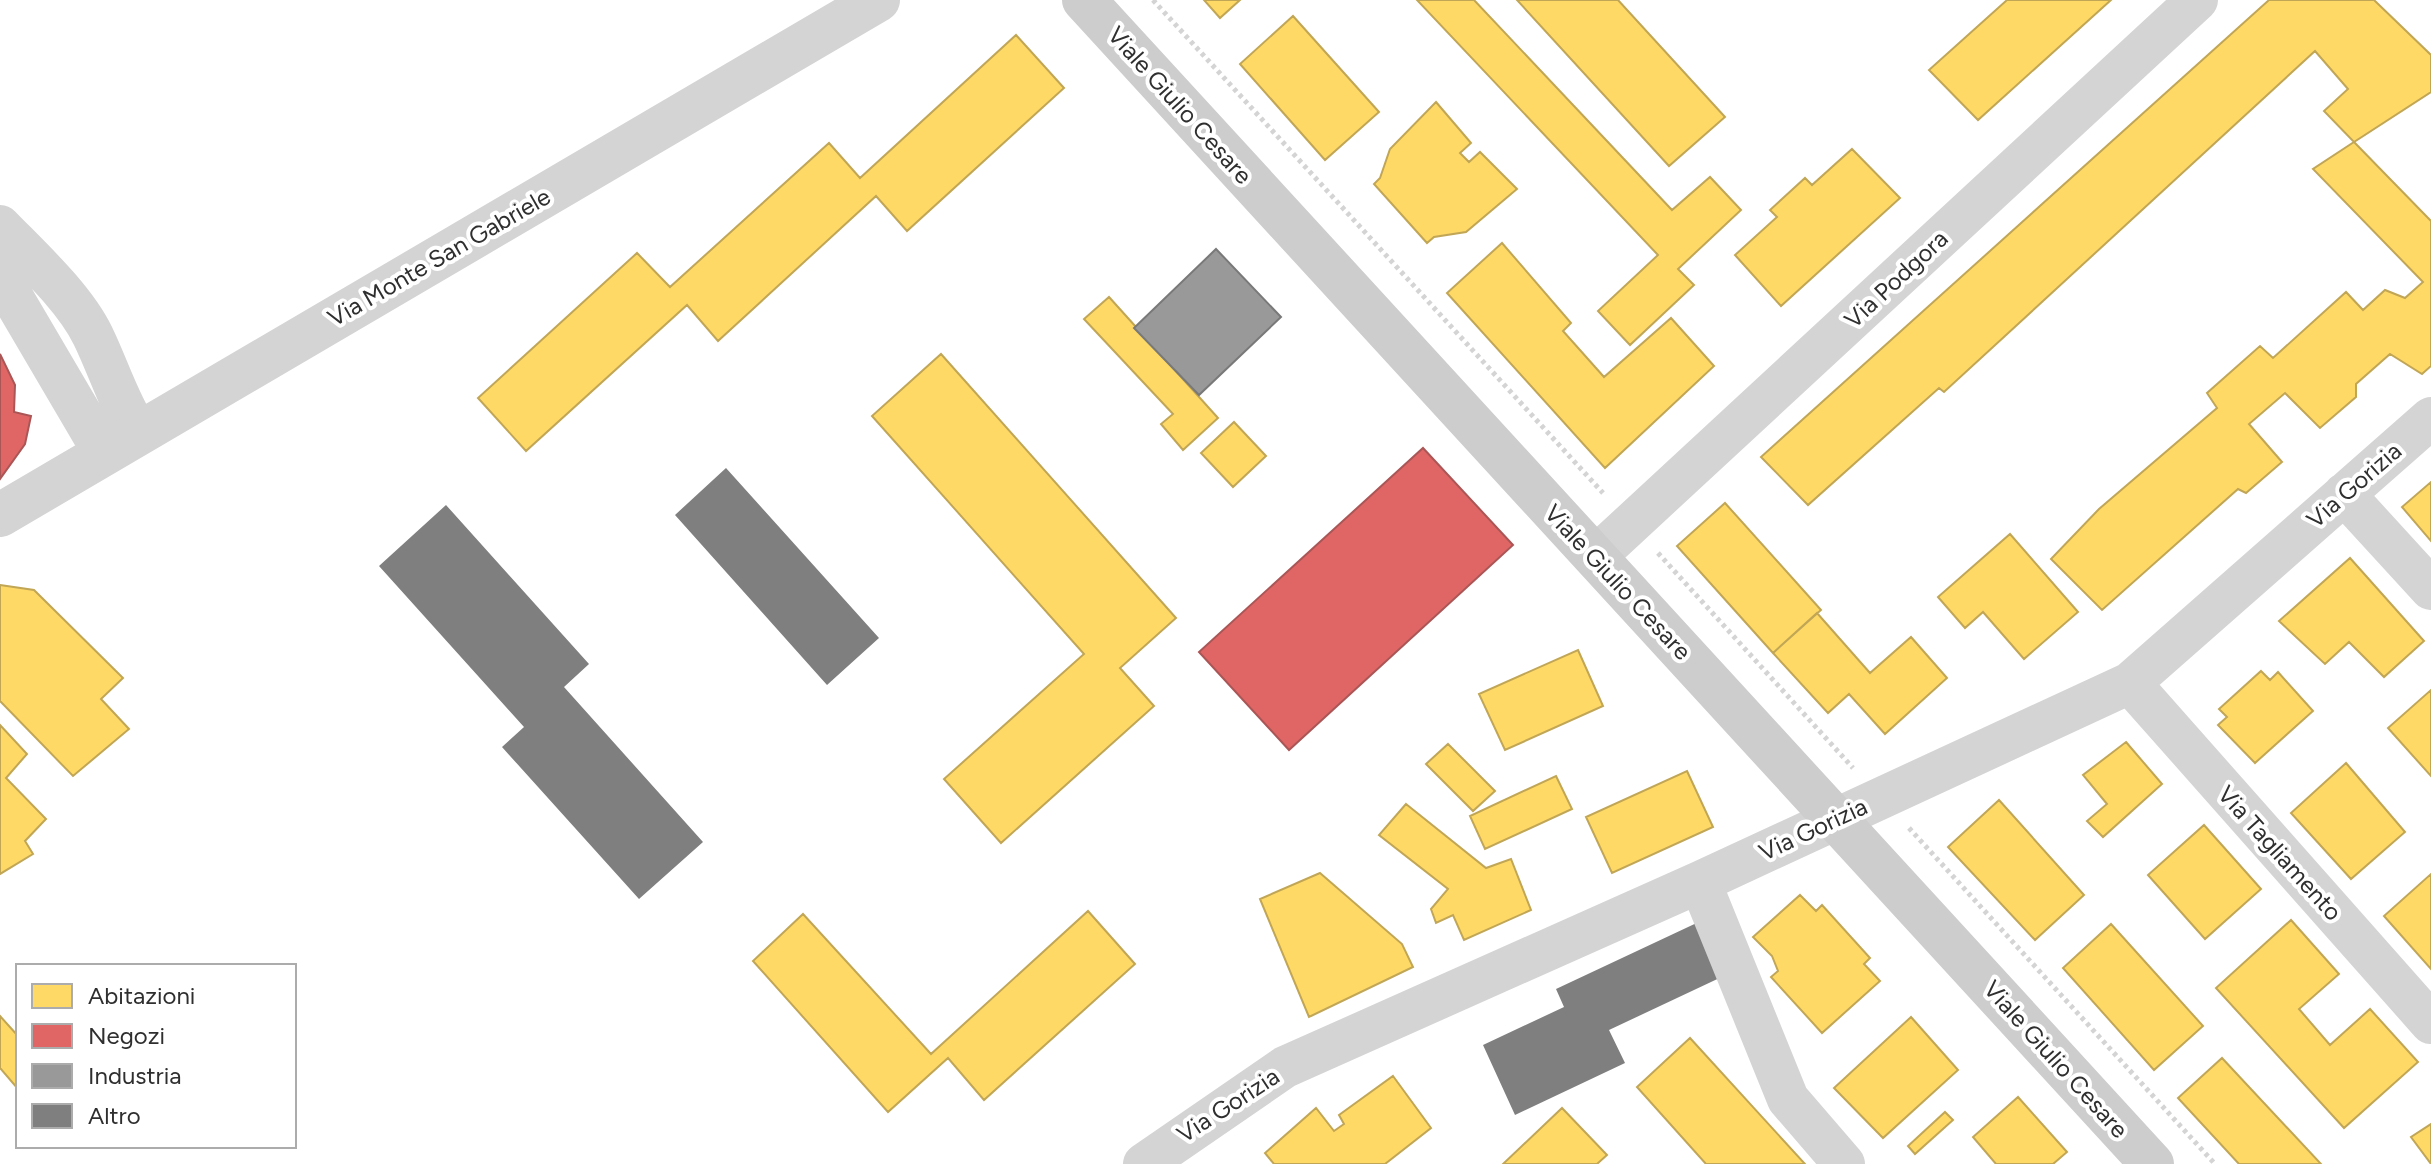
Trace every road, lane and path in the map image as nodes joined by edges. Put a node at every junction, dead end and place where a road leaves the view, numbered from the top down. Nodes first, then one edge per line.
1 (878, 0) edge
2 (1084, 0) edge
3 (1153, 0) edge
4 (2197, 0) edge
5 (0, 226) edge
6 (0, 276) edge
7 (2431, 418) edge
8 (121, 442) junction
9 (2344, 494) junction
10 (1611, 502) dead end
11 (0, 515) edge
12 (1650, 544) dead end
13 (1595, 557) junction
14 (2431, 589) edge
15 (2130, 683) junction
16 (1861, 777) dead end
17 (1835, 817) junction
18 (1906, 825) dead end
19 (1700, 882) junction
20 (2431, 1023) edge
21 (1168, 1157) edge
22 (1844, 1164) edge
23 (2152, 1164) edge
24 (2215, 1164) edge

1 - 8 street, Via Monte San Gabriele
2 - 13 main road, Viale Giulio Cesare
3 - 10 path
4 - 13 street, Via Podgora
5 - 8 street
6 - 8 street
7 - 9 street, Via Gorizia
8 - 11 street, Via Monte San Gabriele
9 - 14 street
9 - 15 street, Via Gorizia
12 - 16 path
13 - 17 main road, Viale Giulio Cesare
15 - 17 street, Via Gorizia
15 - 20 street, Via Tagliamento
17 - 19 street, Via Gorizia
17 - 23 main road, Viale Giulio Cesare
18 - 24 path
19 - 21 street, Via Gorizia
19 - 22 street

